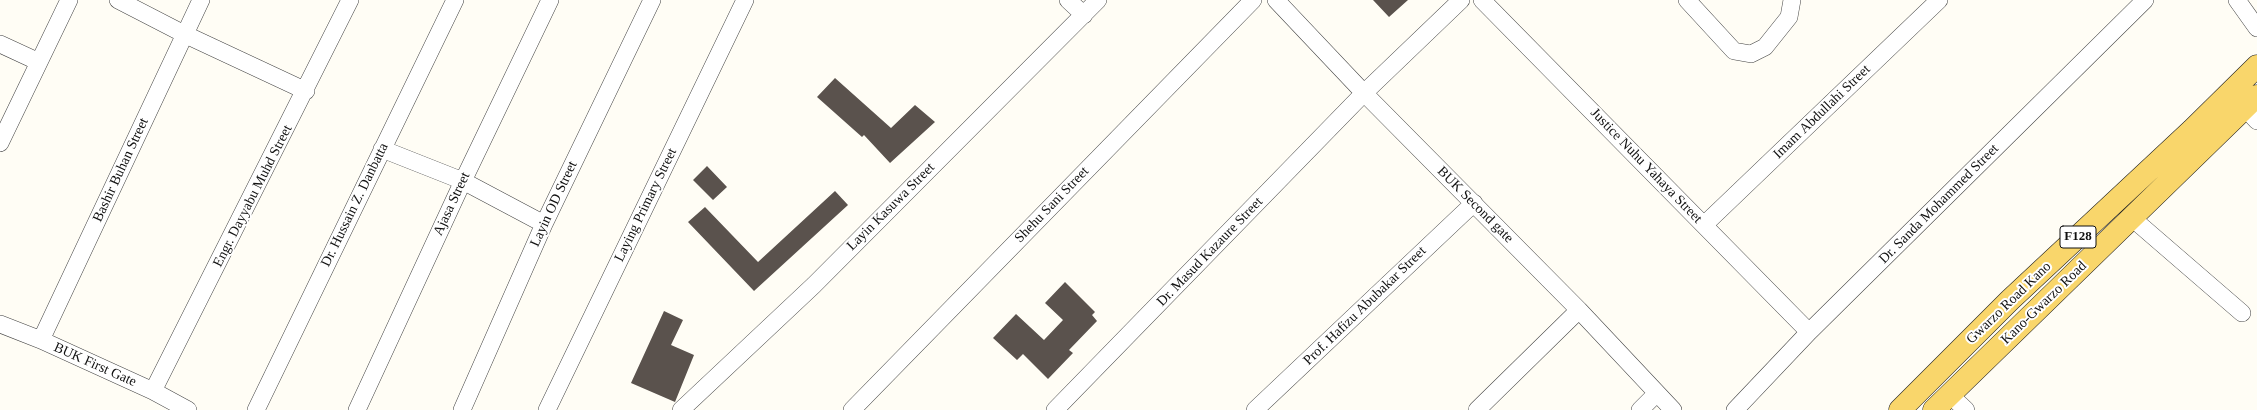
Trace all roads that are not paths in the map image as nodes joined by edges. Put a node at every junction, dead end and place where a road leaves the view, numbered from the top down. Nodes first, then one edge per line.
1 (69, 0) edge
2 (118, 0) edge
3 (201, 0) edge
4 (350, 0) edge
5 (455, 0) edge
6 (550, 0) edge
7 (652, 0) edge
8 (745, 0) edge
9 (1068, 0) edge
10 (1098, 0) edge
11 (1253, 0) edge
12 (1276, 0) edge
13 (1461, 0) edge
14 (1482, 0) edge
15 (1688, 0) edge
16 (1792, 0) edge
17 (1939, 0) edge
18 (2146, 0) edge
19 (2237, 0) edge
20 (1084, 15) junction
21 (2257, 28) edge
22 (184, 34) junction
23 (0, 44) edge
24 (39, 62) junction
25 (2257, 66) edge
26 (306, 91) junction
27 (1364, 93) junction
28 (2253, 109) edge
29 (0, 143) edge
30 (382, 149) junction
31 (463, 181) junction
32 (1474, 203) junction
33 (2132, 218) junction
34 (544, 224) junction
35 (1704, 225) junction
36 (1579, 310) junction
37 (2242, 313) dead end
38 (0, 324) edge
39 (1808, 332) junction
40 (41, 340) junction
41 (153, 391) junction
42 (1656, 394) junction
43 (1950, 395) junction
44 (188, 410) edge
45 (256, 410) edge
46 (357, 410) edge
47 (462, 410) edge
48 (547, 410) edge
49 (681, 410) edge
50 (852, 410) edge
51 (1055, 410) edge
52 (1255, 410) edge
53 (1477, 410) edge
54 (1640, 410) edge
55 (1673, 410) edge
56 (1735, 410) edge
57 (1900, 410) edge
58 (1934, 410) edge
59 (1966, 410) edge

1 - 24 street
2 - 22 street
3 - 22 street, Bashir Buhan Street
4 - 26 street, Engr. Dayyabu Muhd Street
5 - 30 street, Dr. Hussain Z. Danbatta
6 - 31 street, Ajasa Street
7 - 34 street, Layin OD Street
8 - 48 street, Laying Primary Street
9 - 20 street
10 - 20 street, Layin Kasuwa Street
11 - 50 street, Shehu Sani Street
12 - 27 street, BUK Second gate
13 - 27 street, Dr. Masud Kazaure Street
14 - 35 street, Justice Nuhu Yahaya Street
15 - 16 street
17 - 35 street, Imam Abdullahi Street
18 - 39 street, Dr. Sanda Mohammed Street
19 - 21 street
20 - 49 street, Layin Kasuwa Street
22 - 26 street
22 - 40 street, Bashir Buhan Street
23 - 24 street
24 - 29 street
25 - 57 main road, Gwarzo Road Kano / F128
26 - 41 street, Engr. Dayyabu Muhd Street
27 - 32 street, BUK Second gate
27 - 51 street, Dr. Masud Kazaure Street
28 - 33 main road, Kano-Gwarzo Road / F128
30 - 31 street
30 - 45 street, Dr. Hussain Z. Danbatta
31 - 34 street
31 - 46 street, Ajasa Street
32 - 36 street, BUK Second gate
32 - 52 street, Prof. Hafizu Abubakar Street
33 - 37 street
33 - 43 main road, Kano-Gwarzo Road / F128
34 - 47 street, Layin OD Street
35 - 39 street, Justice Nuhu Yahaya Street
36 - 42 street, BUK Second gate
36 - 53 street
38 - 40 street, BUK First Gate
39 - 56 street, Dr. Sanda Mohammed Street
40 - 41 street, BUK First Gate
41 - 44 street, BUK First Gate
42 - 54 street
42 - 55 street, BUK Second gate
43 - 58 main road, Kano-Gwarzo Road / F128
43 - 59 street

